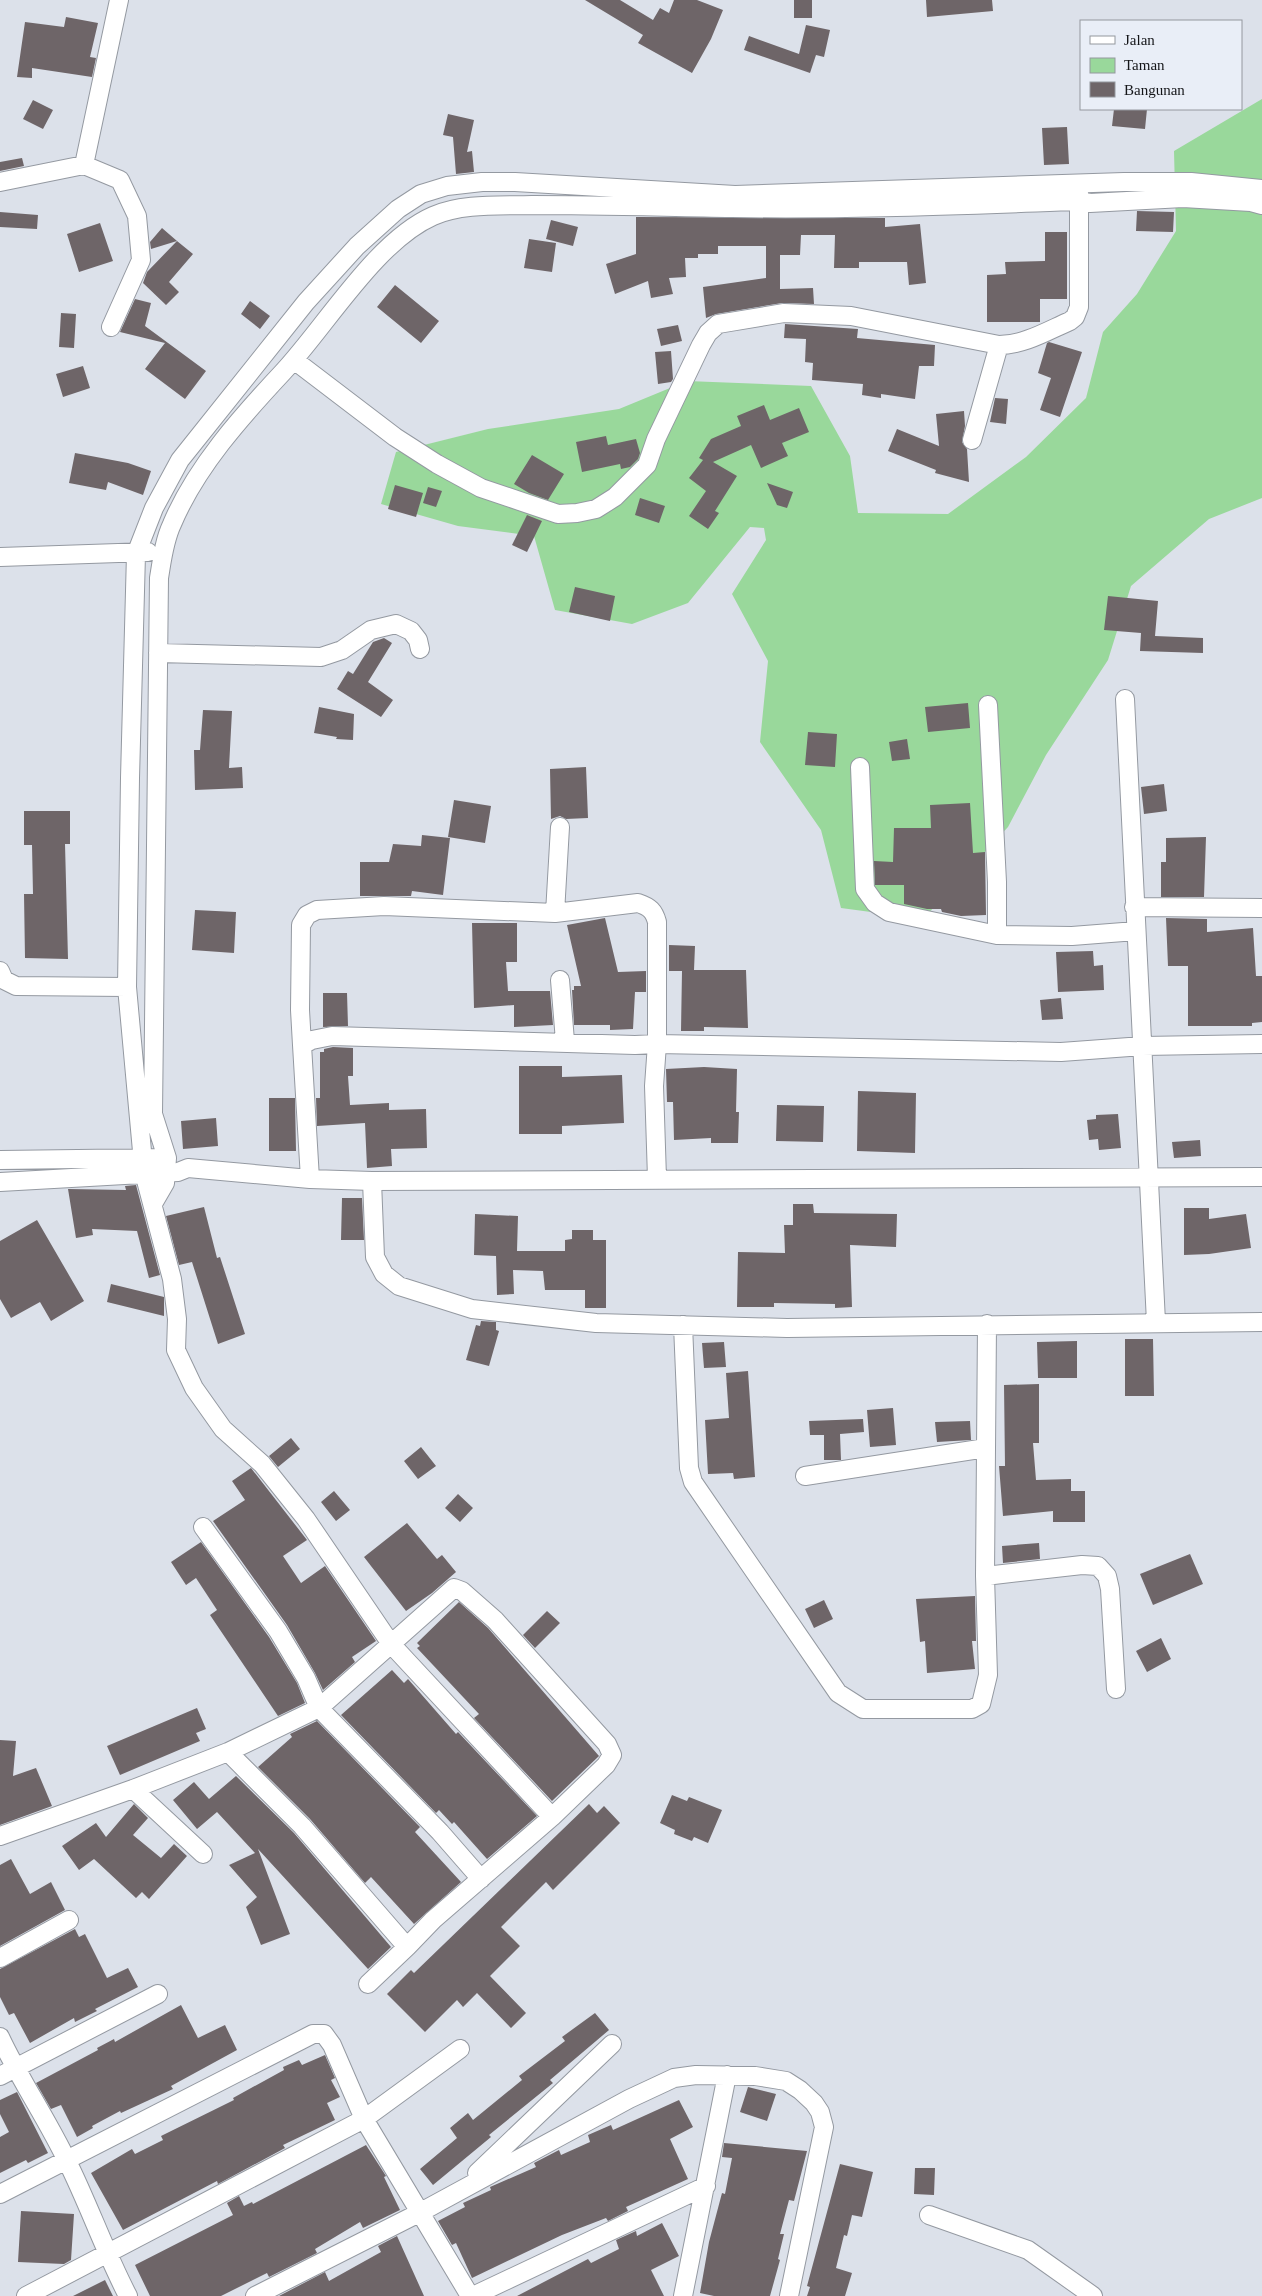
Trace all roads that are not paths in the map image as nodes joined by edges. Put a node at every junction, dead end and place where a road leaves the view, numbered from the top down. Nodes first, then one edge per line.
1 (119, 0) edge
2 (84, 165) junction
3 (0, 182) edge
4 (1262, 189) edge
5 (1079, 192) junction
6 (1262, 205) edge
7 (111, 327) dead end
8 (288, 327) junction
9 (310, 340) junction
10 (999, 345) junction
11 (294, 360) junction
12 (972, 440) dead end
13 (163, 549) junction
14 (136, 554) junction
15 (0, 557) edge
16 (420, 649) dead end
17 (158, 653) junction
18 (1125, 699) dead end
19 (988, 705) dead end
20 (860, 767) dead end
21 (560, 827) dead end
22 (1134, 907) junction
23 (1262, 908) edge
24 (555, 913) junction
25 (1136, 931) junction
26 (997, 935) junction
27 (0, 971) edge
28 (560, 980) dead end
29 (127, 987) junction
30 (565, 1042) junction
31 (657, 1044) junction
32 (1262, 1044) edge
33 (302, 1045) junction
34 (1143, 1046) junction
35 (0, 1160) edge
36 (166, 1165) junction
37 (144, 1166) junction
38 (1262, 1177) edge
39 (657, 1178) junction
40 (1148, 1178) junction
41 (310, 1179) junction
42 (372, 1181) junction
43 (0, 1182) edge
44 (154, 1202) junction
45 (1156, 1322) junction
46 (1262, 1322) edge
47 (987, 1324) junction
48 (683, 1325) junction
49 (986, 1448) junction
50 (805, 1476) dead end
51 (203, 1527) dead end
52 (985, 1576) junction
53 (391, 1644) junction
54 (1116, 1689) dead end
55 (319, 1708) junction
56 (228, 1752) junction
57 (133, 1789) junction
58 (552, 1817) junction
59 (0, 1836) edge
60 (203, 1854) dead end
61 (481, 1879) junction
62 (69, 1920) dead end
63 (407, 1947) junction
64 (0, 1958) edge
65 (368, 1984) dead end
66 (158, 1994) dead end
67 (0, 2037) edge
68 (612, 2044) dead end
69 (460, 2049) dead end
70 (7, 2073) edge
71 (727, 2075) junction
72 (364, 2119) junction
73 (67, 2160) junction
74 (706, 2186) junction
75 (460, 2189) junction
76 (0, 2194) edge
77 (419, 2213) junction
78 (929, 2215) dead end
79 (107, 2255) junction
80 (26, 2296) edge
81 (128, 2296) edge
82 (255, 2296) edge
83 (471, 2296) edge
84 (683, 2296) edge
85 (789, 2296) edge
86 (1093, 2296) edge

1 - 2 street
2 - 3 street
2 - 7 street
4 - 5 street
5 - 6 street
5 - 8 street
5 - 9 street
5 - 10 street
8 - 9 street
8 - 14 street
9 - 11 street
10 - 11 street
10 - 12 street
11 - 13 street
13 - 14 street
13 - 17 street
14 - 15 street
14 - 29 street
16 - 17 street
17 - 36 street
18 - 22 street
19 - 26 street
20 - 26 street
21 - 24 street
22 - 23 street
22 - 25 street
24 - 31 street
24 - 33 street
25 - 26 street
25 - 34 street
27 - 29 street
28 - 30 street
29 - 37 street
30 - 31 street
30 - 33 street
31 - 34 street
31 - 39 street
32 - 34 street
33 - 41 street
34 - 40 street
35 - 37 street
36 - 37 street
36 - 41 street
36 - 44 street
37 - 43 street
37 - 44 street
38 - 40 street
39 - 40 street
39 - 42 street
40 - 45 street
41 - 42 street
42 - 48 street
44 - 53 street
45 - 46 street
45 - 47 street
47 - 48 street
47 - 49 street
48 - 52 street
49 - 50 street
49 - 52 street
51 - 55 street
52 - 54 street
53 - 55 street
53 - 58 street
53 - 58 street
55 - 56 street
55 - 61 street
56 - 57 street
56 - 63 street
57 - 59 street
57 - 60 street
58 - 61 street
61 - 63 street
62 - 64 street
63 - 65 street
66 - 70 street
67 - 70 street
68 - 75 street
69 - 72 street
70 - 73 street
71 - 74 street
71 - 75 street
71 - 85 street
72 - 73 street
72 - 77 street
72 - 79 street
73 - 76 street
73 - 79 street
74 - 83 street
74 - 84 street
75 - 77 street
77 - 82 street
77 - 83 street
78 - 86 street
79 - 80 street
79 - 81 street

